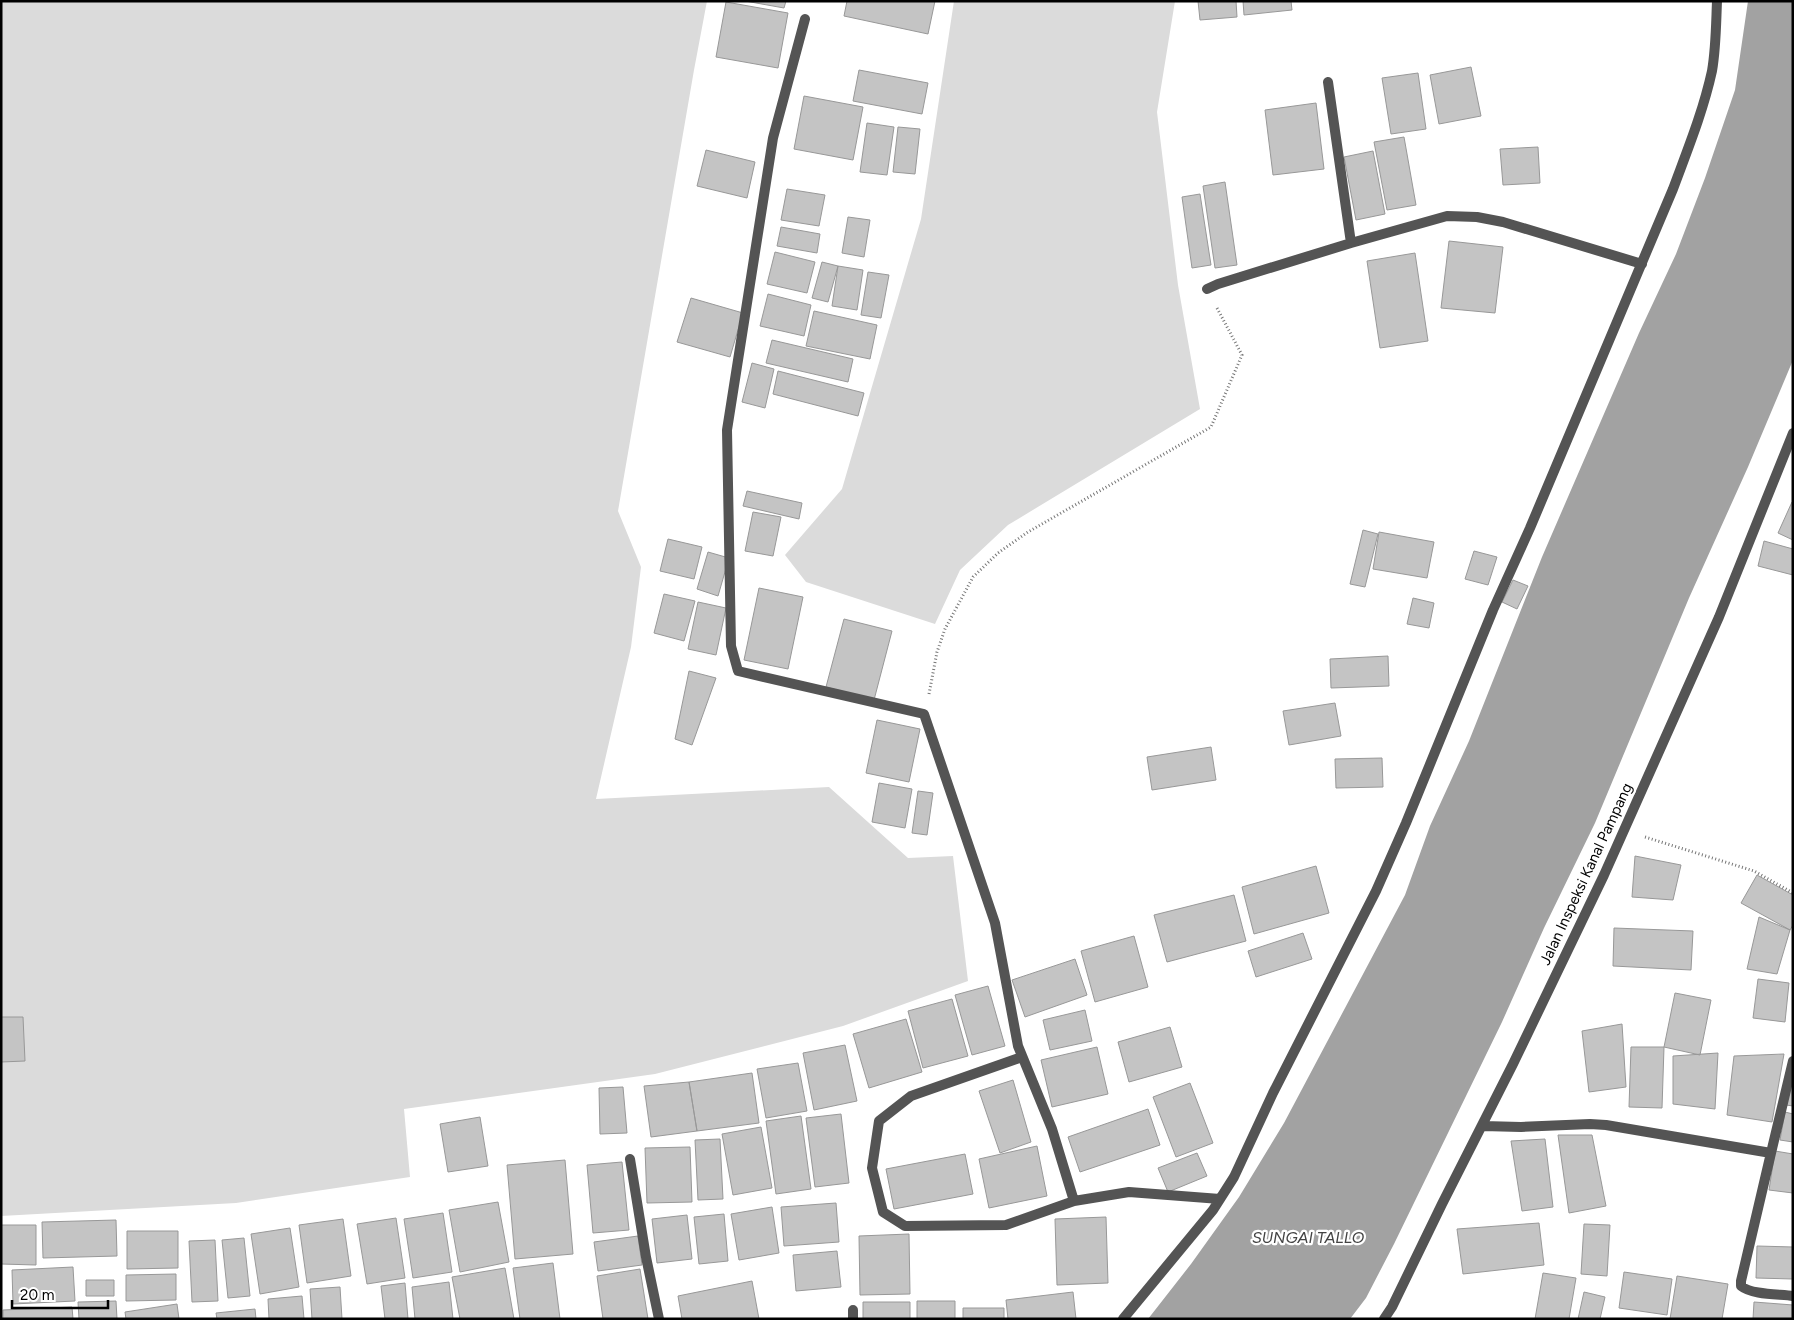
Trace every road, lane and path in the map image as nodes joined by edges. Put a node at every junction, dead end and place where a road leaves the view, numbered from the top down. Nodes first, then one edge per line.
1 (1717, 1) edge
2 (805, 19) dead end
3 (1328, 82) dead end
4 (1351, 243) junction
5 (1642, 264) junction
6 (1207, 289) joint
7 (1793, 432) edge
8 (924, 714) junction
9 (1623, 830) junction
10 (1793, 893) edge
11 (1022, 1057) junction
12 (1793, 1061) edge
13 (1483, 1126) junction
14 (1771, 1153) junction
15 (630, 1159) dead end
16 (1220, 1199) junction
17 (1074, 1201) junction
18 (1793, 1296) edge
19 (659, 1319) edge
20 (1123, 1319) edge
21 (1384, 1319) edge

1 - 5 street
2 - 8 street
3 - 4 street
4 - 5 street
4 - 6 street
5 - 16 street
6 - 8 path
7 - 9 street, Jalan Inspeksi Kanal Pampang
8 - 11 street
9 - 10 path
9 - 13 street, Jalan Inspeksi Kanal Pampang
11 - 17 street
11 - 17 street
12 - 14 street
13 - 14 street
13 - 21 street, Jalan Inspeksi Kanal Pampang
14 - 18 street
15 - 19 street
16 - 17 street
16 - 20 street

